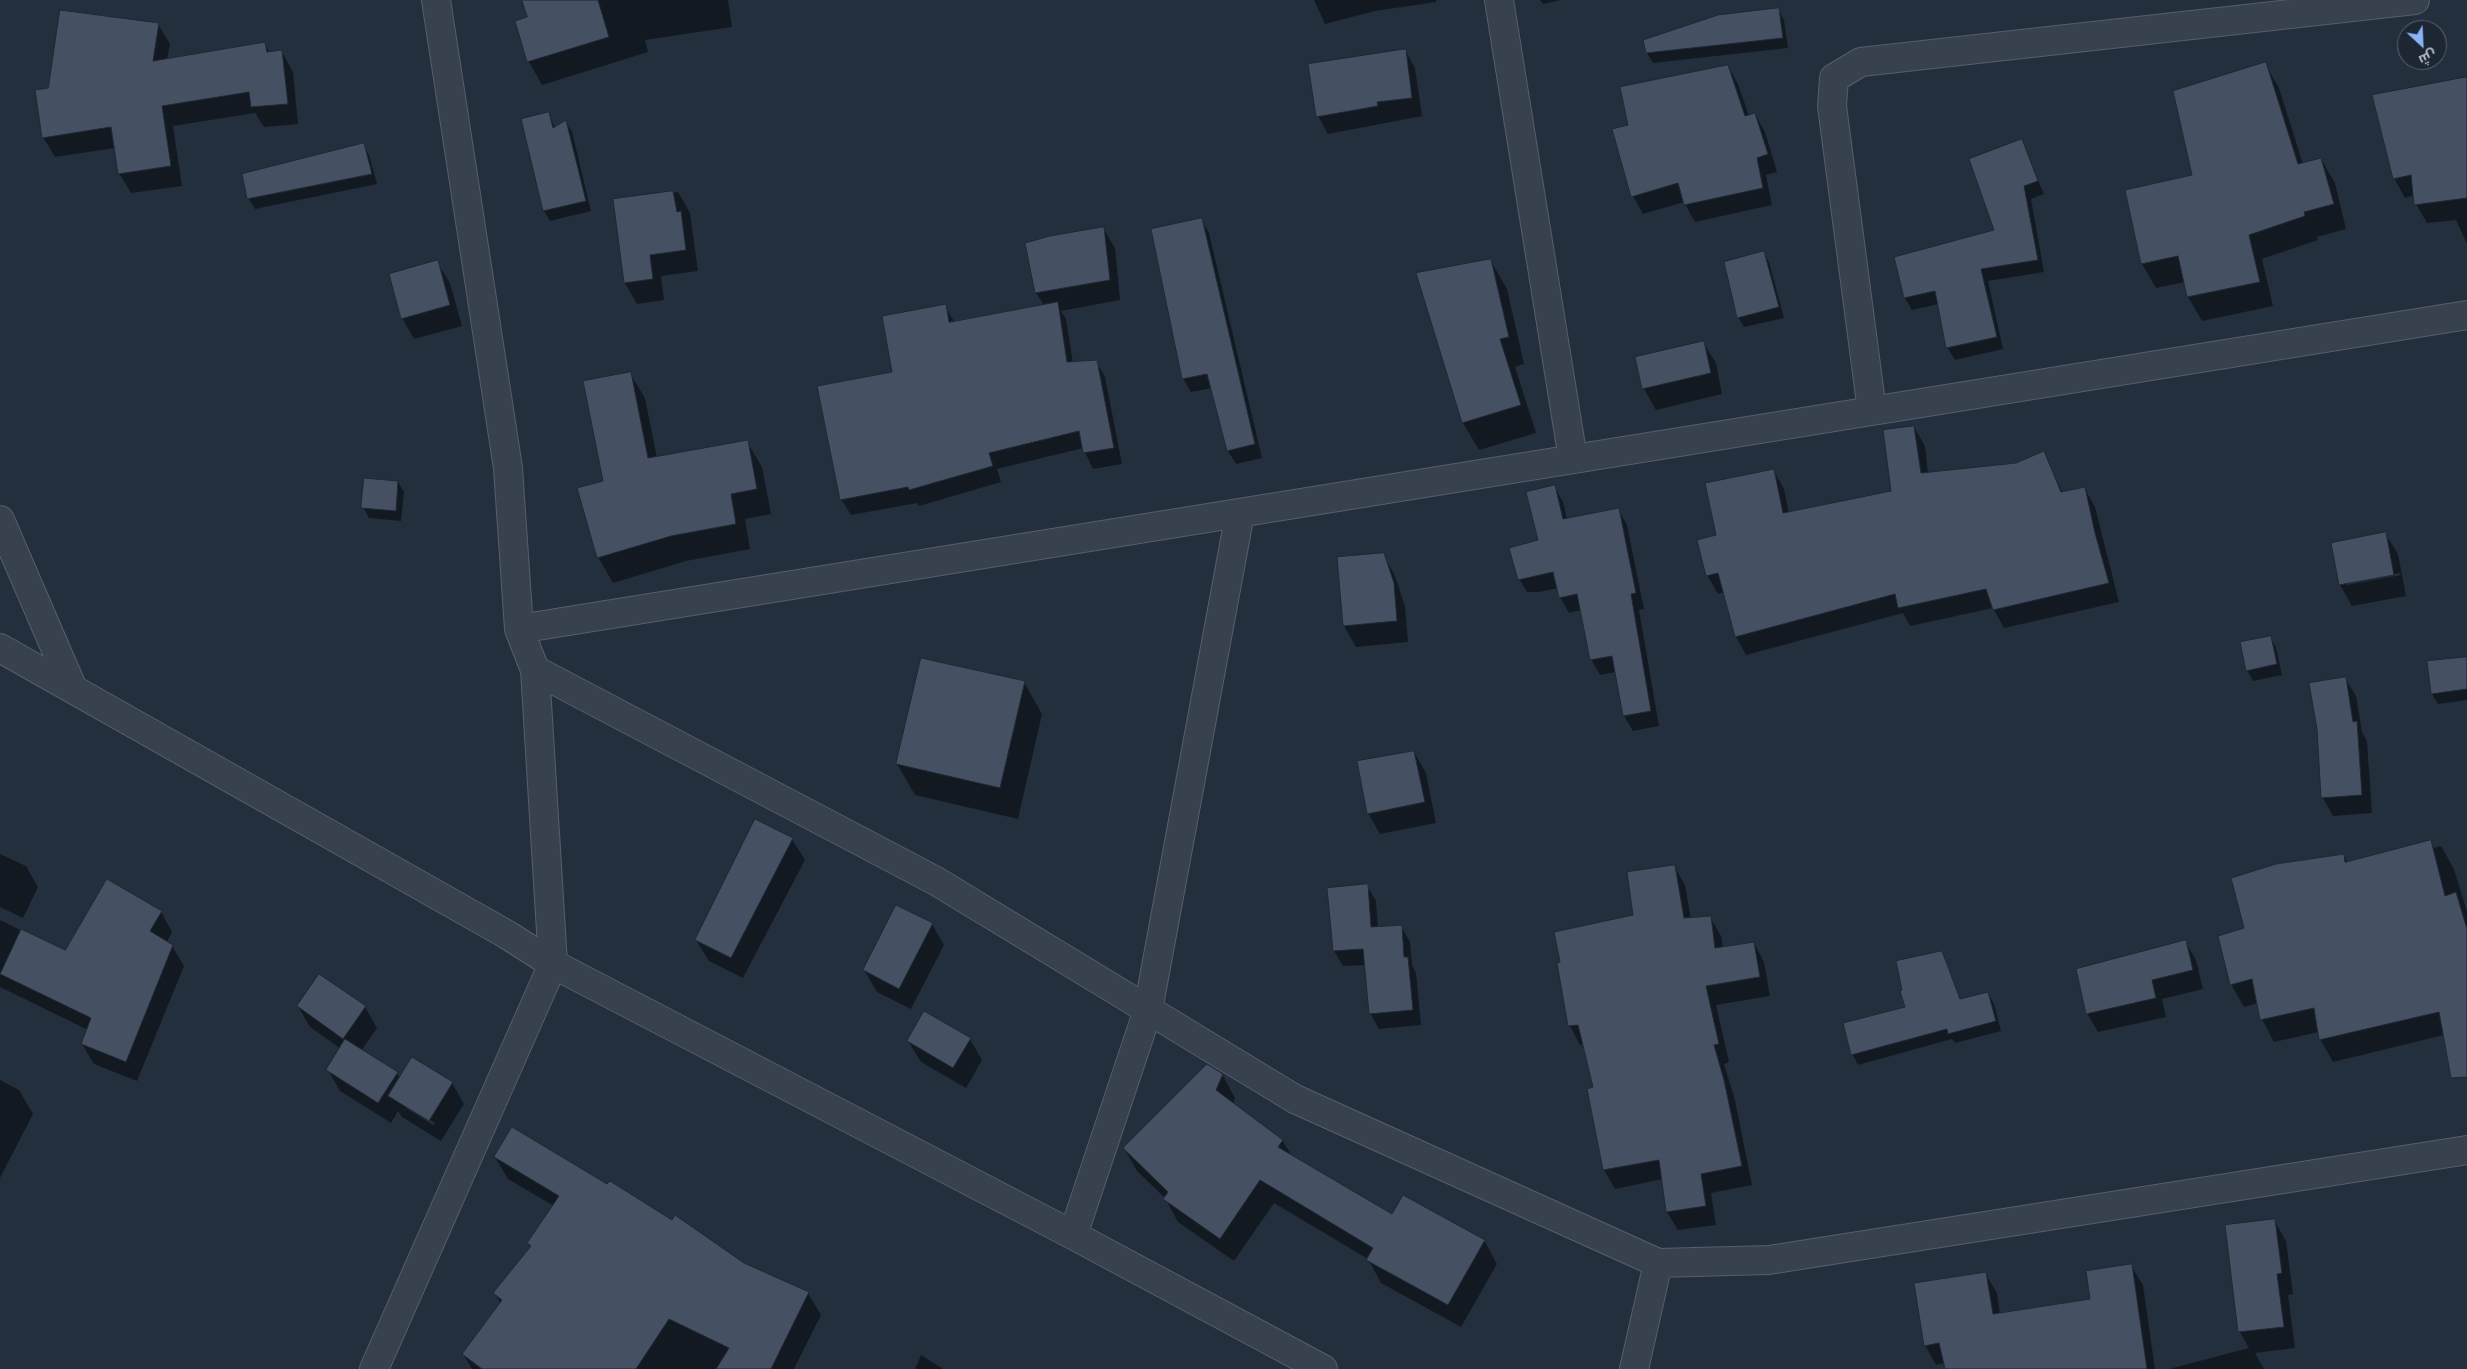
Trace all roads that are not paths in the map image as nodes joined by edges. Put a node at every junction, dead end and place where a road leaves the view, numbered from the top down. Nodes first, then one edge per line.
1 (436, 0) edge
2 (1499, 0) edge
3 (2415, 0) edge
4 (2467, 315) edge
5 (1872, 411) junction
6 (1573, 459) junction
7 (1240, 513) junction
8 (0, 520) edge
9 (519, 629) junction
10 (0, 648) edge
11 (535, 670) junction
12 (73, 689) junction
13 (553, 964) junction
14 (1148, 1010) junction
15 (2467, 1150) edge
16 (1073, 1235) junction
17 (1658, 1263) junction
18 (374, 1369) edge
19 (1323, 1369) edge
20 (1634, 1369) edge

1 - 9 street
2 - 6 street
3 - 5 street
4 - 5 street
5 - 6 street
6 - 7 street
7 - 9 street
7 - 14 street
8 - 12 street
9 - 11 street
10 - 12 street
11 - 13 street
11 - 14 street
12 - 13 street
13 - 16 street
13 - 18 street
14 - 16 street
14 - 17 street
15 - 17 street
16 - 19 street
17 - 20 street

